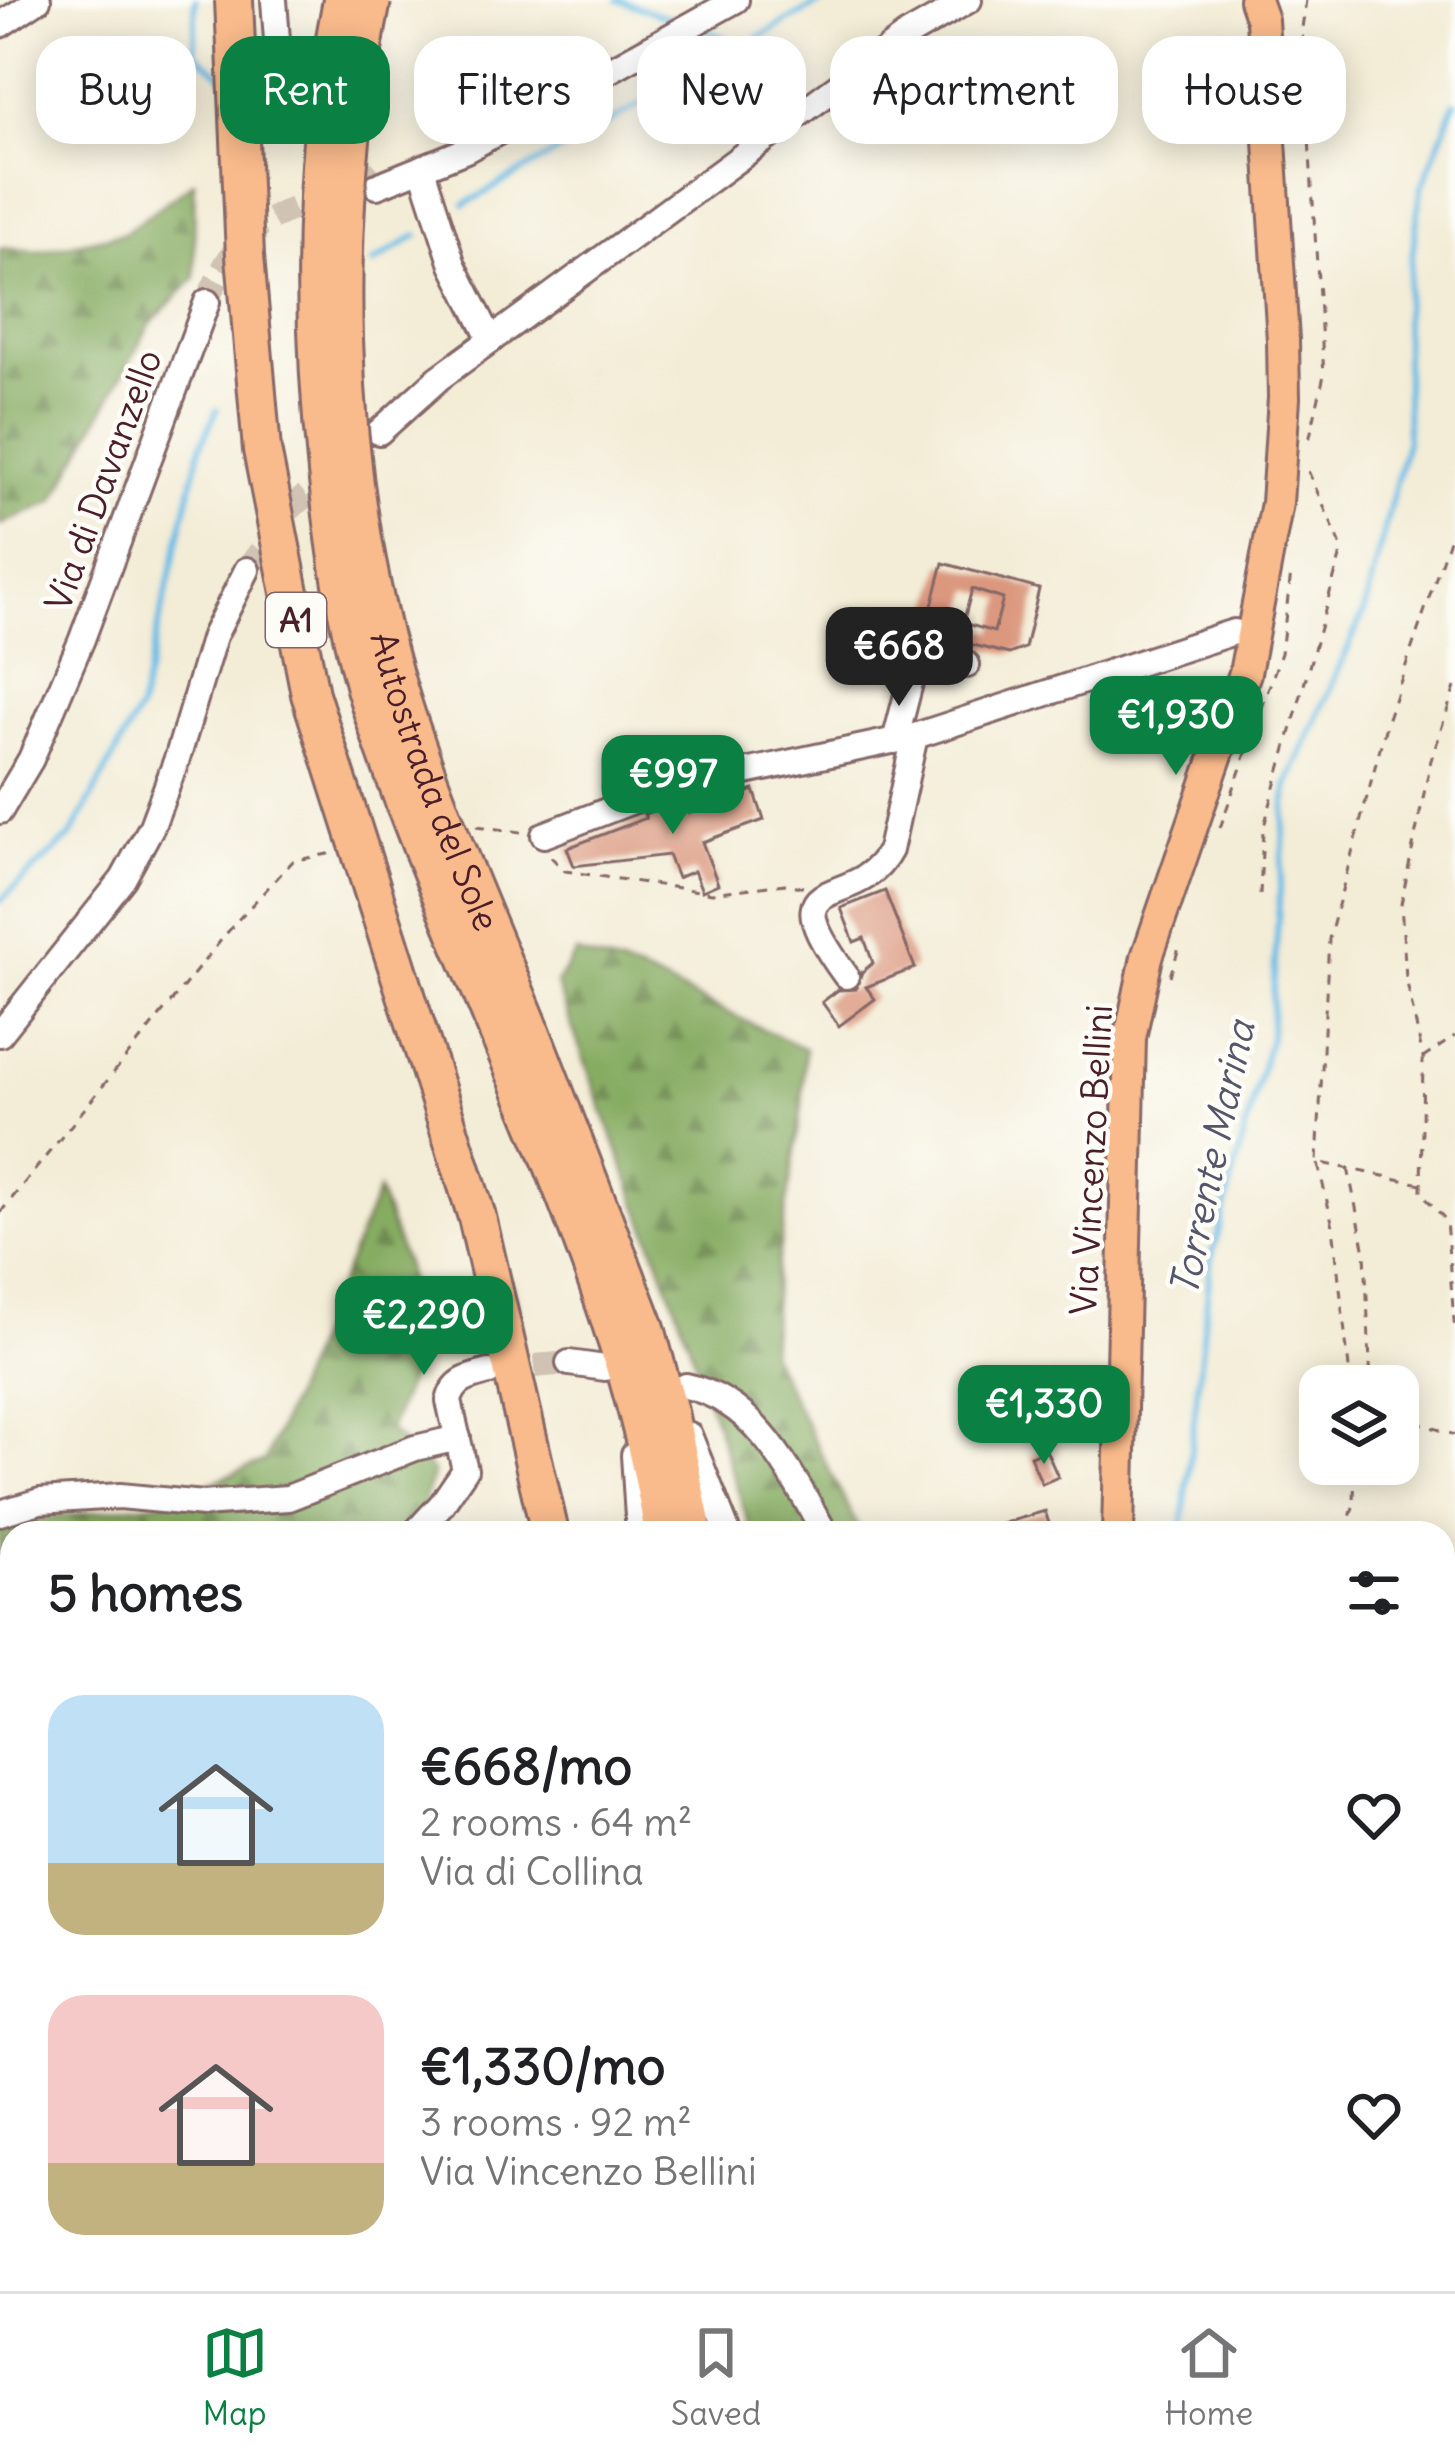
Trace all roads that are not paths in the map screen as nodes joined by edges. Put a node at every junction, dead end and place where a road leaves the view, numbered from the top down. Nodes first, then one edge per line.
1 (38, 0) edge
2 (234, 0) edge
3 (274, 0) edge
4 (343, 0) edge
5 (372, 0) edge
6 (736, 0) edge
7 (970, 0) edge
8 (1262, 7) edge
9 (0, 25) edge
10 (277, 36) edge
11 (422, 169) junction
12 (377, 186) dead end
13 (207, 302) tunnel mouth
14 (491, 340) junction
15 (379, 432) dead end
16 (247, 569) tunnel mouth
17 (1268, 645) junction
18 (967, 665) dead end
19 (905, 738) junction
20 (0, 811) edge
21 (544, 835) dead end
22 (847, 976) dead end
23 (514, 1030) junction
24 (0, 1034) edge
25 (603, 1209) junction
26 (568, 1363) tunnel mouth
27 (489, 1372) tunnel mouth
28 (617, 1375) junction
29 (686, 1386) dead end
30 (458, 1438) junction
31 (0, 1513) edge
32 (426, 1521) edge
33 (547, 1521) edge
34 (637, 1521) edge
35 (661, 1521) edge
36 (691, 1521) edge
37 (723, 1521) edge
38 (818, 1521) edge
39 (1118, 1521) edge

1 - 9 street
2 - 33 highway, A1, bridge
3 - 10 street
4 - 23 highway, Autostrada del Sole / A1, bridge
5 - 23 highway, Autostrada del Sole / A1, bridge
6 - 11 street
7 - 14 street
8 - 17 main road, Via Vincenzo Bellini
11 - 12 street
11 - 14 street
13 - 20 street, Via di Davanzello
14 - 15 street
16 - 24 street
17 - 19 street
17 - 39 main road, Via Vincenzo Bellini
18 - 19 street
19 - 21 street
19 - 22 street
23 - 25 highway, Autostrada del Sole / A1
23 - 28 highway, Autostrada del Sole / A1
25 - 36 highway, Autostrada del Sole / A1
25 - 37 street
26 - 28 street
27 - 30 street
28 - 34 street
28 - 35 highway, Autostrada del Sole / A1
29 - 38 street
30 - 31 street
30 - 32 street

